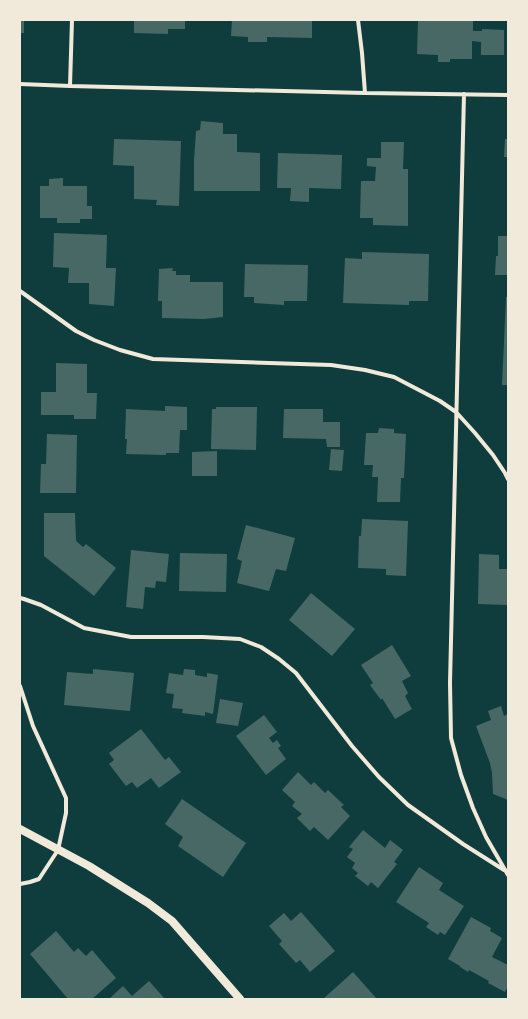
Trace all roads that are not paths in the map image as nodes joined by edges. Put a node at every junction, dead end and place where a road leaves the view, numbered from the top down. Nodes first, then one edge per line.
1 (72, 20) edge
2 (358, 20) edge
3 (20, 84) edge
4 (70, 86) junction
5 (365, 93) junction
6 (464, 94) junction
7 (508, 95) edge
8 (20, 291) edge
9 (456, 412) junction
10 (508, 479) edge
11 (20, 598) edge
12 (20, 686) edge
13 (20, 829) edge
14 (58, 850) junction
15 (507, 873) edge
16 (20, 884) edge
17 (240, 999) edge

1 - 4 street
2 - 5 street
3 - 4 street
4 - 5 street
5 - 6 street
6 - 7 street
6 - 9 street
8 - 9 street
9 - 10 street
9 - 15 street
11 - 15 street
12 - 14 street
13 - 14 main road
14 - 16 street
14 - 17 main road

